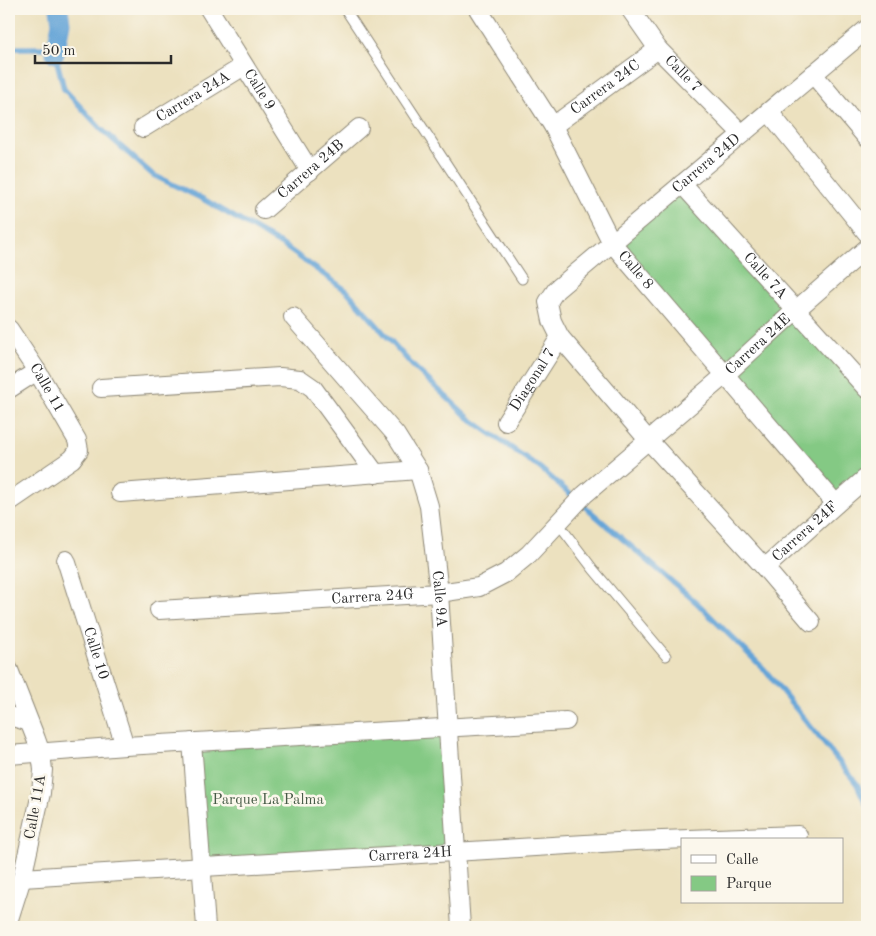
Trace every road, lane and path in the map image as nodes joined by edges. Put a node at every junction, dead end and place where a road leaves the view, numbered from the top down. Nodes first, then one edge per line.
1 (210, 9) edge
2 (345, 9) edge
3 (478, 9) edge
4 (630, 9) edge
5 (867, 29) edge
6 (658, 49) junction
7 (244, 66) junction
8 (813, 74) junction
9 (770, 112) junction
10 (553, 126) junction
11 (143, 128) dead end
12 (359, 128) dead end
13 (742, 134) junction
14 (867, 138) edge
15 (310, 171) junction
16 (682, 184) junction
17 (264, 210) dead end
18 (867, 233) edge
19 (612, 243) junction
20 (867, 248) edge
21 (522, 280) dead end
22 (796, 310) junction
23 (293, 317) dead end
24 (9, 329) edge
25 (560, 337) junction
26 (37, 371) junction
27 (724, 375) junction
28 (9, 388) edge
29 (101, 388) dead end
30 (867, 389) edge
31 (506, 422) dead end
32 (649, 441) junction
33 (418, 470) junction
34 (376, 474) junction
35 (867, 477) edge
36 (120, 493) dead end
37 (9, 502) edge
38 (836, 504) junction
39 (558, 523) junction
40 (66, 560) dead end
41 (765, 568) junction
42 (439, 593) junction
43 (159, 610) dead end
44 (811, 622) dead end
45 (666, 656) dead end
46 (9, 670) edge
47 (9, 716) edge
48 (566, 721) dead end
49 (29, 722) junction
50 (448, 728) junction
51 (192, 742) junction
52 (125, 746) junction
53 (41, 753) junction
54 (9, 755) edge
55 (798, 835) dead end
56 (716, 838) edge
57 (681, 839) edge
58 (456, 851) junction
59 (201, 867) junction
60 (22, 878) junction
61 (9, 919) edge
62 (206, 927) edge
63 (461, 927) edge

1 - 7 street, Calle 9
2 - 21 lane
3 - 10 street, Calle 8
4 - 6 street, Calle 7
5 - 8 street, Carrera 24D
6 - 10 street, Carrera 24C
6 - 13 street, Calle 7
7 - 11 street, Carrera 24A
7 - 15 street, Calle 9
8 - 9 street, Carrera 24D
8 - 14 street
9 - 13 street, Carrera 24D
9 - 18 street
10 - 19 street, Calle 8
12 - 15 street, Carrera 24B
13 - 16 street, Carrera 24D
15 - 17 street, Carrera 24B
16 - 19 street, Carrera 24D
16 - 22 street, Calle 7A
19 - 25 street, Carrera 24D
19 - 27 street, Calle 8
20 - 22 street, Carrera 24E
22 - 27 street, Carrera 24E
22 - 30 street, Calle 7A
23 - 33 street, Calle 9A
24 - 26 street, Calle 11
25 - 31 street, Diagonal 7
25 - 32 street
26 - 28 street
26 - 37 street, Calle 11
27 - 32 street, Carrera 24E
27 - 38 street, Calle 8
29 - 34 street
32 - 39 street, Carrera 24G
32 - 41 street
33 - 34 street
33 - 42 street, Calle 9A
34 - 36 street
35 - 38 street, Carrera 24F
38 - 41 street, Carrera 24F
39 - 42 street, Carrera 24G
39 - 45 lane
40 - 52 street, Calle 10
41 - 44 street
42 - 43 street, Carrera 24G
42 - 50 street, Calle 9A
46 - 49 street
47 - 49 street
48 - 50 street
49 - 53 street
50 - 51 street
50 - 58 street, Calle 9A
51 - 52 street
51 - 59 street
52 - 53 street
53 - 54 street
53 - 60 street, Calle 11A
55 - 56 street, Carrera 24H
57 - 58 street, Carrera 24H
58 - 59 street, Carrera 24H
58 - 63 street, Calle 9A
59 - 60 street, Carrera 24H
59 - 62 street
60 - 61 street, Calle 11A

